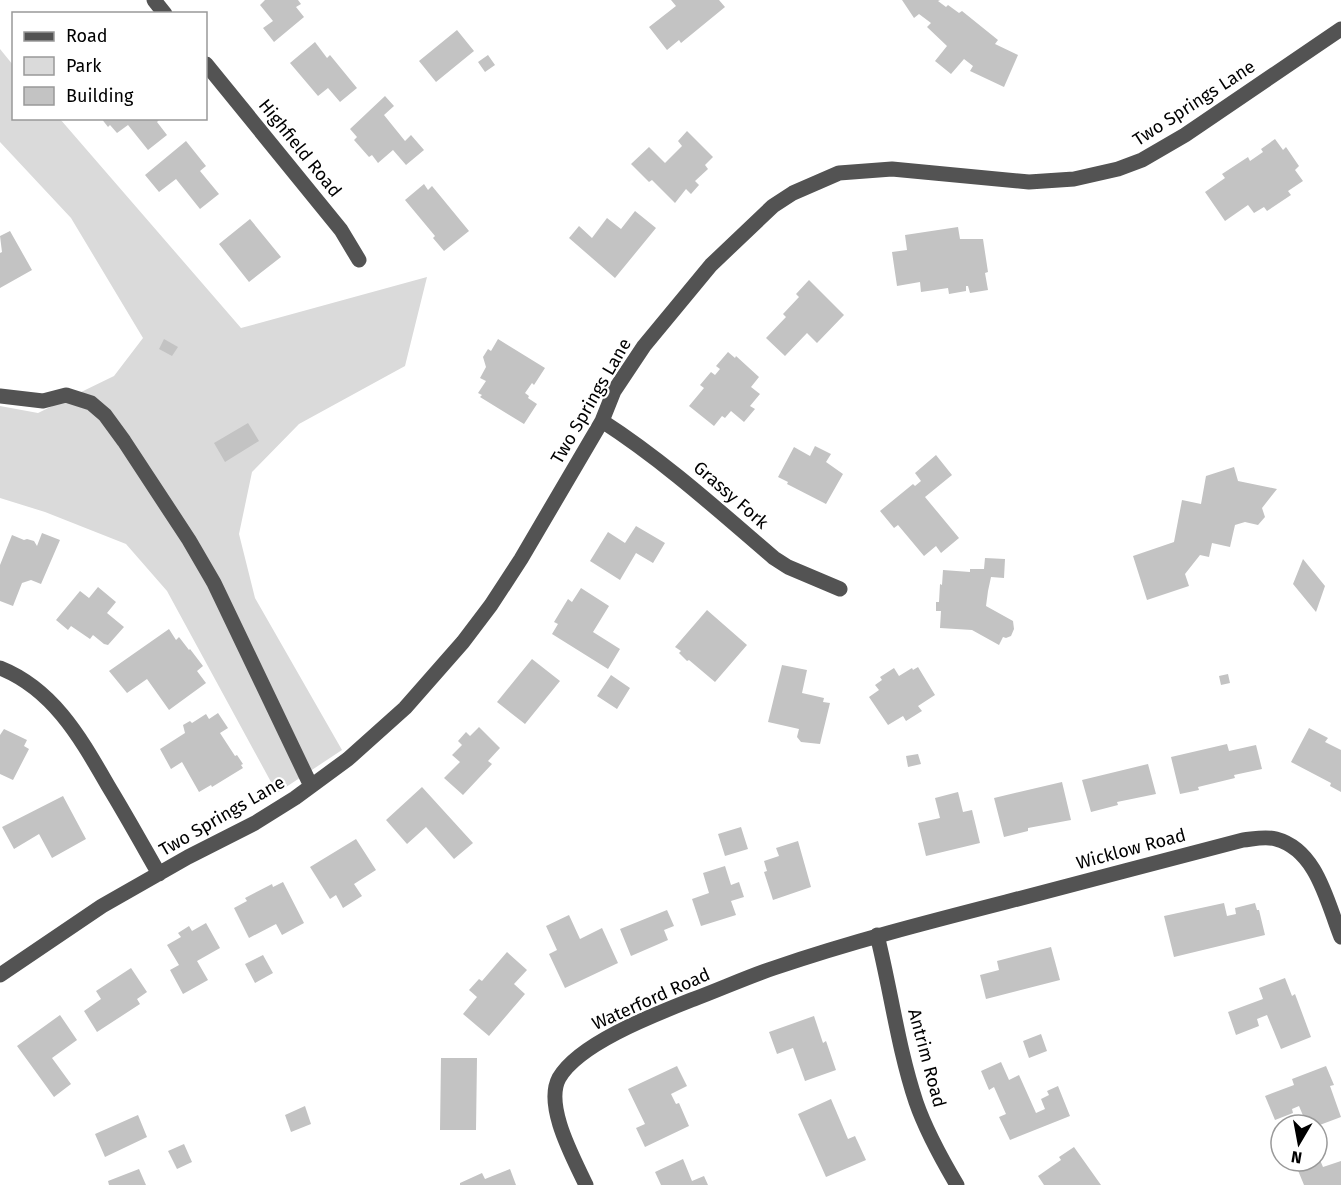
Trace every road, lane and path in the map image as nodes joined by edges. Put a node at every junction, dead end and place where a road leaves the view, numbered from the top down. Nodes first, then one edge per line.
1 (154, 0) edge
2 (163, 12) edge
3 (1341, 28) edge
4 (207, 64) edge
5 (359, 260) dead end
6 (0, 396) edge
7 (602, 421) junction
8 (840, 589) dead end
9 (0, 668) edge
10 (311, 786) junction
11 (159, 874) junction
12 (877, 935) junction
13 (1341, 937) edge
14 (0, 975) edge
15 (586, 1185) edge
16 (957, 1185) edge

1 - 2 street
3 - 7 street, Two Springs Lane
4 - 5 street, Highfield Road
6 - 10 street
7 - 8 street, Grassy Fork
7 - 10 street, Two Springs Lane
9 - 11 street
10 - 11 street, Two Springs Lane
11 - 14 street, Two Springs Lane
12 - 13 street, Wicklow Road
12 - 15 street, Waterford Road
12 - 16 street, Antrim Road

